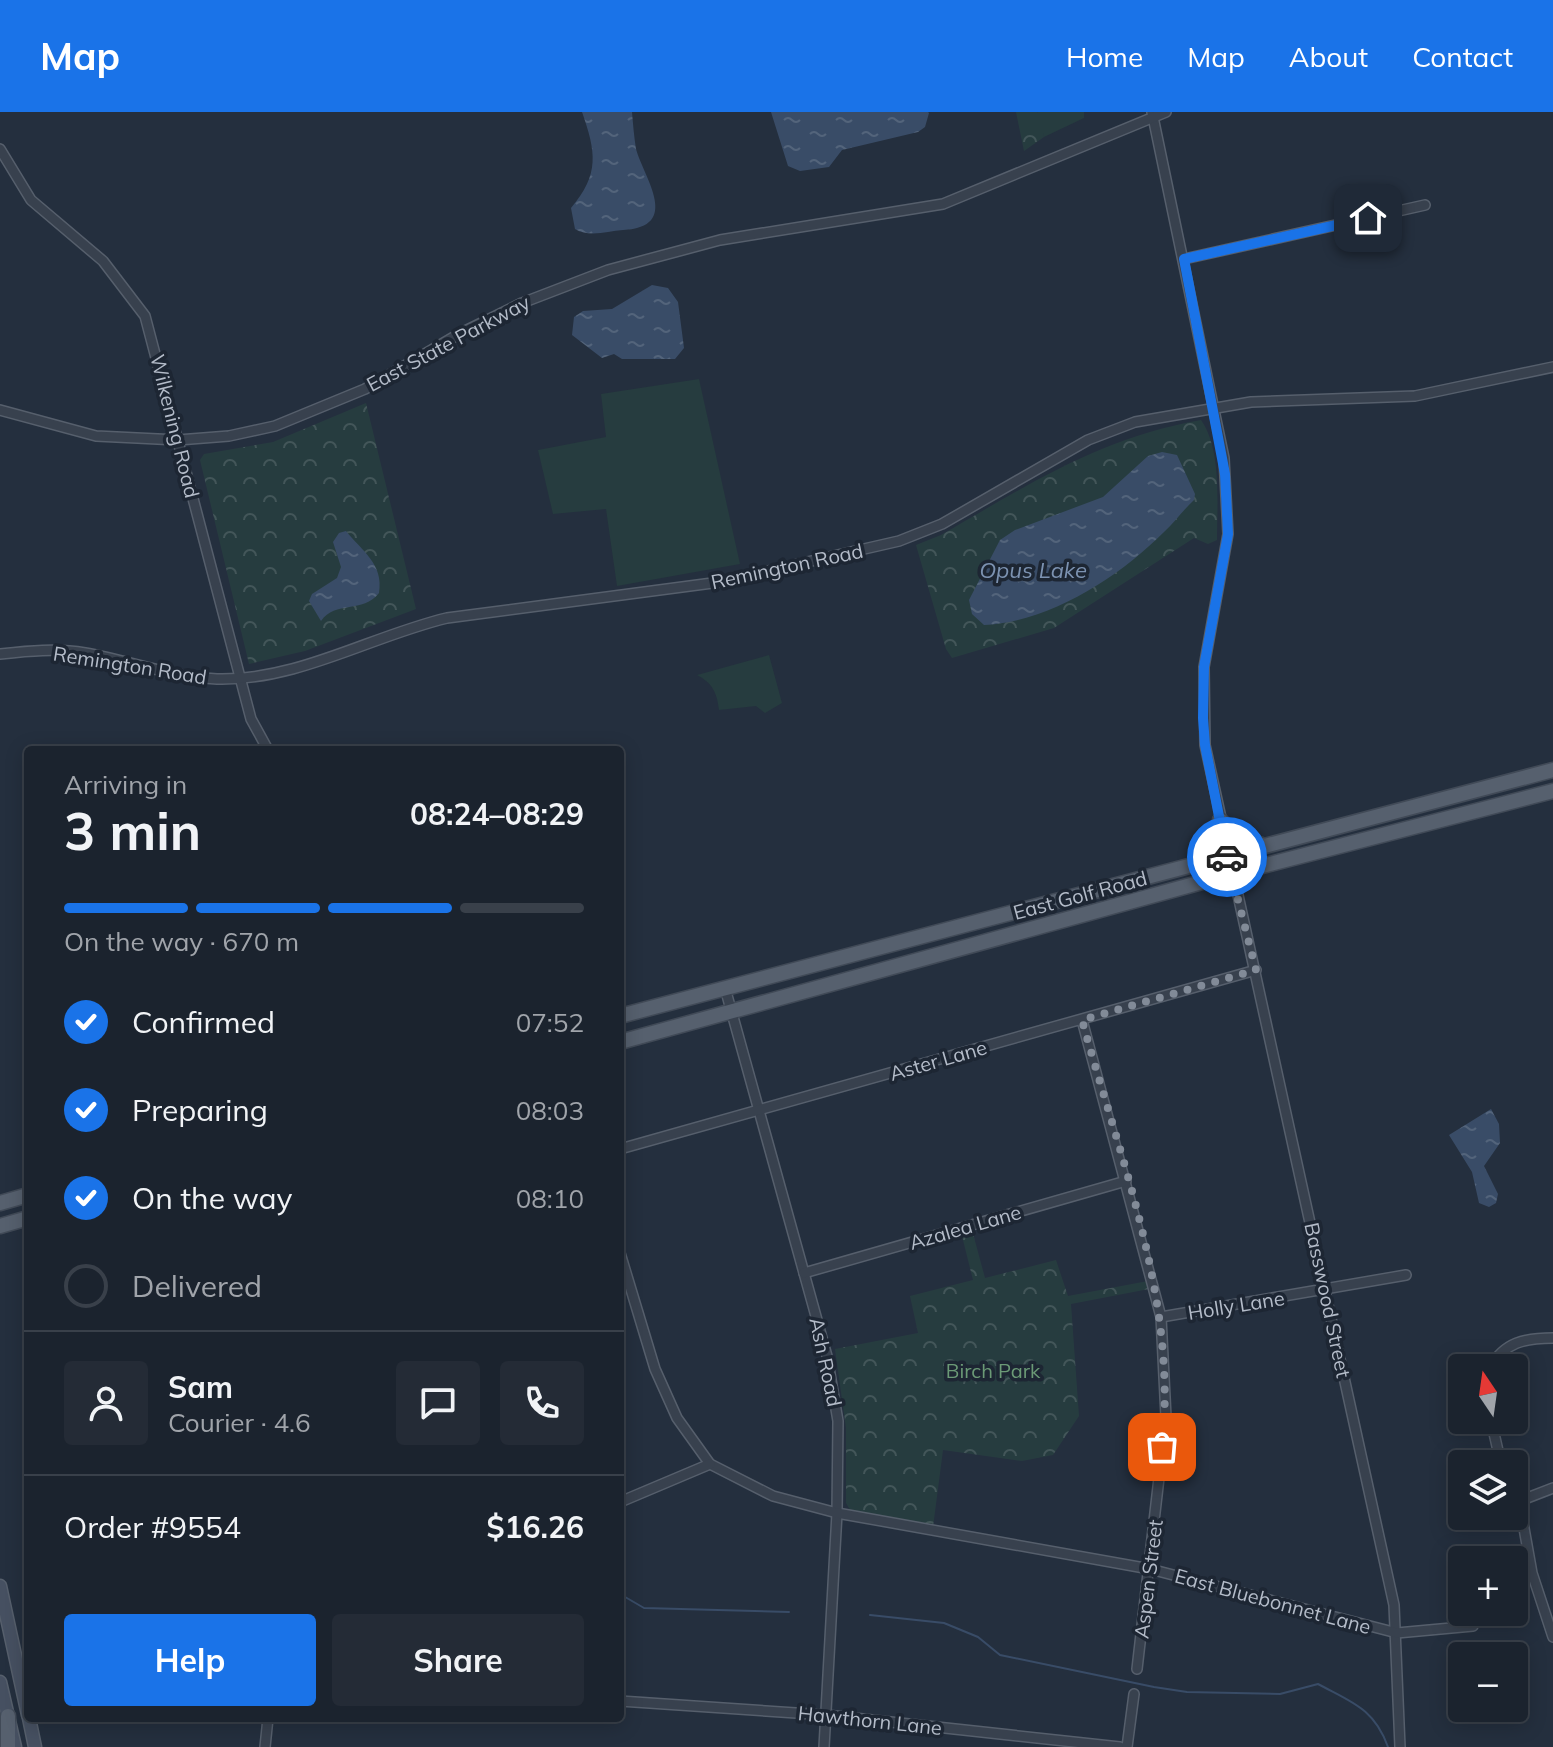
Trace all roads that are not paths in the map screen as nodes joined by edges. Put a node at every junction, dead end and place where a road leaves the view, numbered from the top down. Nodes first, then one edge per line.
1 (1166, 112) edge
2 (1152, 115) edge
3 (0, 149) edge
4 (1425, 205) dead end
5 (1184, 259) junction
6 (1553, 367) edge
7 (1212, 406) junction
8 (0, 410) edge
9 (178, 440) junction
10 (0, 654) edge
11 (240, 678) junction
12 (266, 746) edge
13 (1553, 770) edge
14 (1553, 791) edge
15 (1220, 820) junction
16 (1266, 846) junction
17 (1227, 856) junction
18 (1231, 874) junction
19 (1256, 970) junction
20 (725, 988) junction
21 (731, 1010) junction
22 (624, 1015) edge
23 (1082, 1020) junction
24 (624, 1041) edge
25 (757, 1110) junction
26 (624, 1148) edge
27 (1126, 1181) junction
28 (24, 1196) edge
29 (0, 1203) edge
30 (24, 1219) edge
31 (0, 1226) edge
32 (624, 1266) edge
33 (804, 1273) junction
34 (1406, 1275) dead end
35 (1326, 1291) junction
36 (1161, 1317) junction
37 (1553, 1338) edge
38 (1499, 1354) edge
39 (710, 1464) junction
40 (1553, 1488) edge
41 (1528, 1495) edge
42 (624, 1500) edge
43 (837, 1513) junction
44 (1523, 1530) edge
45 (1150, 1569) junction
46 (0, 1586) edge
47 (1473, 1626) dead end
48 (1397, 1633) junction
49 (1553, 1637) edge
50 (1137, 1669) dead end
51 (0, 1682) edge
52 (1134, 1694) dead end
53 (24, 1697) edge
54 (624, 1701) edge
55 (826, 1715) junction
56 (8, 1716) junction
57 (29, 1722) edge
58 (268, 1722) edge
59 (8, 1747) edge
60 (15, 1747) edge
61 (35, 1747) edge
62 (265, 1747) edge
63 (824, 1747) edge
64 (1120, 1747) edge
65 (1127, 1747) edge
66 (1400, 1747) edge

1 - 2 street, East State Parkway
2 - 5 street, Basswood Street
2 - 9 street, East State Parkway
3 - 9 street, Wilkening Road
4 - 5 street
5 - 7 street, Basswood Street
6 - 7 street, Remington Road
7 - 11 street, Remington Road
7 - 15 street, Basswood Street
8 - 9 street, East State Parkway
9 - 11 street, Wilkening Road
10 - 11 street, Remington Road
11 - 12 street, Wilkening Road
13 - 16 main road, East Golf Road
14 - 18 main road, East Golf Road
15 - 16 main road
15 - 17 street, Basswood Street
16 - 17 main road, East Golf Road
17 - 18 street, Basswood Street
17 - 20 main road, East Golf Road
18 - 19 street, Basswood Street
18 - 21 main road, East Golf Road
19 - 23 street, Aster Lane
19 - 35 street, Basswood Street
20 - 21 street, Ash Road
20 - 22 main road, East Golf Road
21 - 24 main road, East Golf Road
21 - 25 street, Ash Road
23 - 25 street, Aster Lane
23 - 27 street, Aspen Street
25 - 26 street, Aster Lane
25 - 33 street, Ash Road
27 - 33 street, Azalea Lane
27 - 36 street, Aspen Street
28 - 29 main road
30 - 31 main road
32 - 39 street
33 - 43 street, Ash Road
34 - 35 street, Holly Lane
35 - 36 street, Holly Lane
35 - 48 street, Basswood Street
36 - 45 street, Aspen Street
37 - 38 street
39 - 42 street
39 - 43 street, East Bluebonnet Lane
40 - 41 street
43 - 45 street, East Bluebonnet Lane
43 - 55 street, Ash Road
44 - 49 street
45 - 48 street, East Bluebonnet Lane
45 - 50 street, Aspen Street
46 - 53 main road
47 - 48 street, East Bluebonnet Lane
48 - 66 street, Basswood Street
51 - 56 main road
52 - 65 street
54 - 55 street, Hawthorn Lane
55 - 63 street, Ash Road
55 - 64 street, Hawthorn Lane
56 - 59 main road
56 - 60 main road
57 - 61 main road
58 - 62 street

